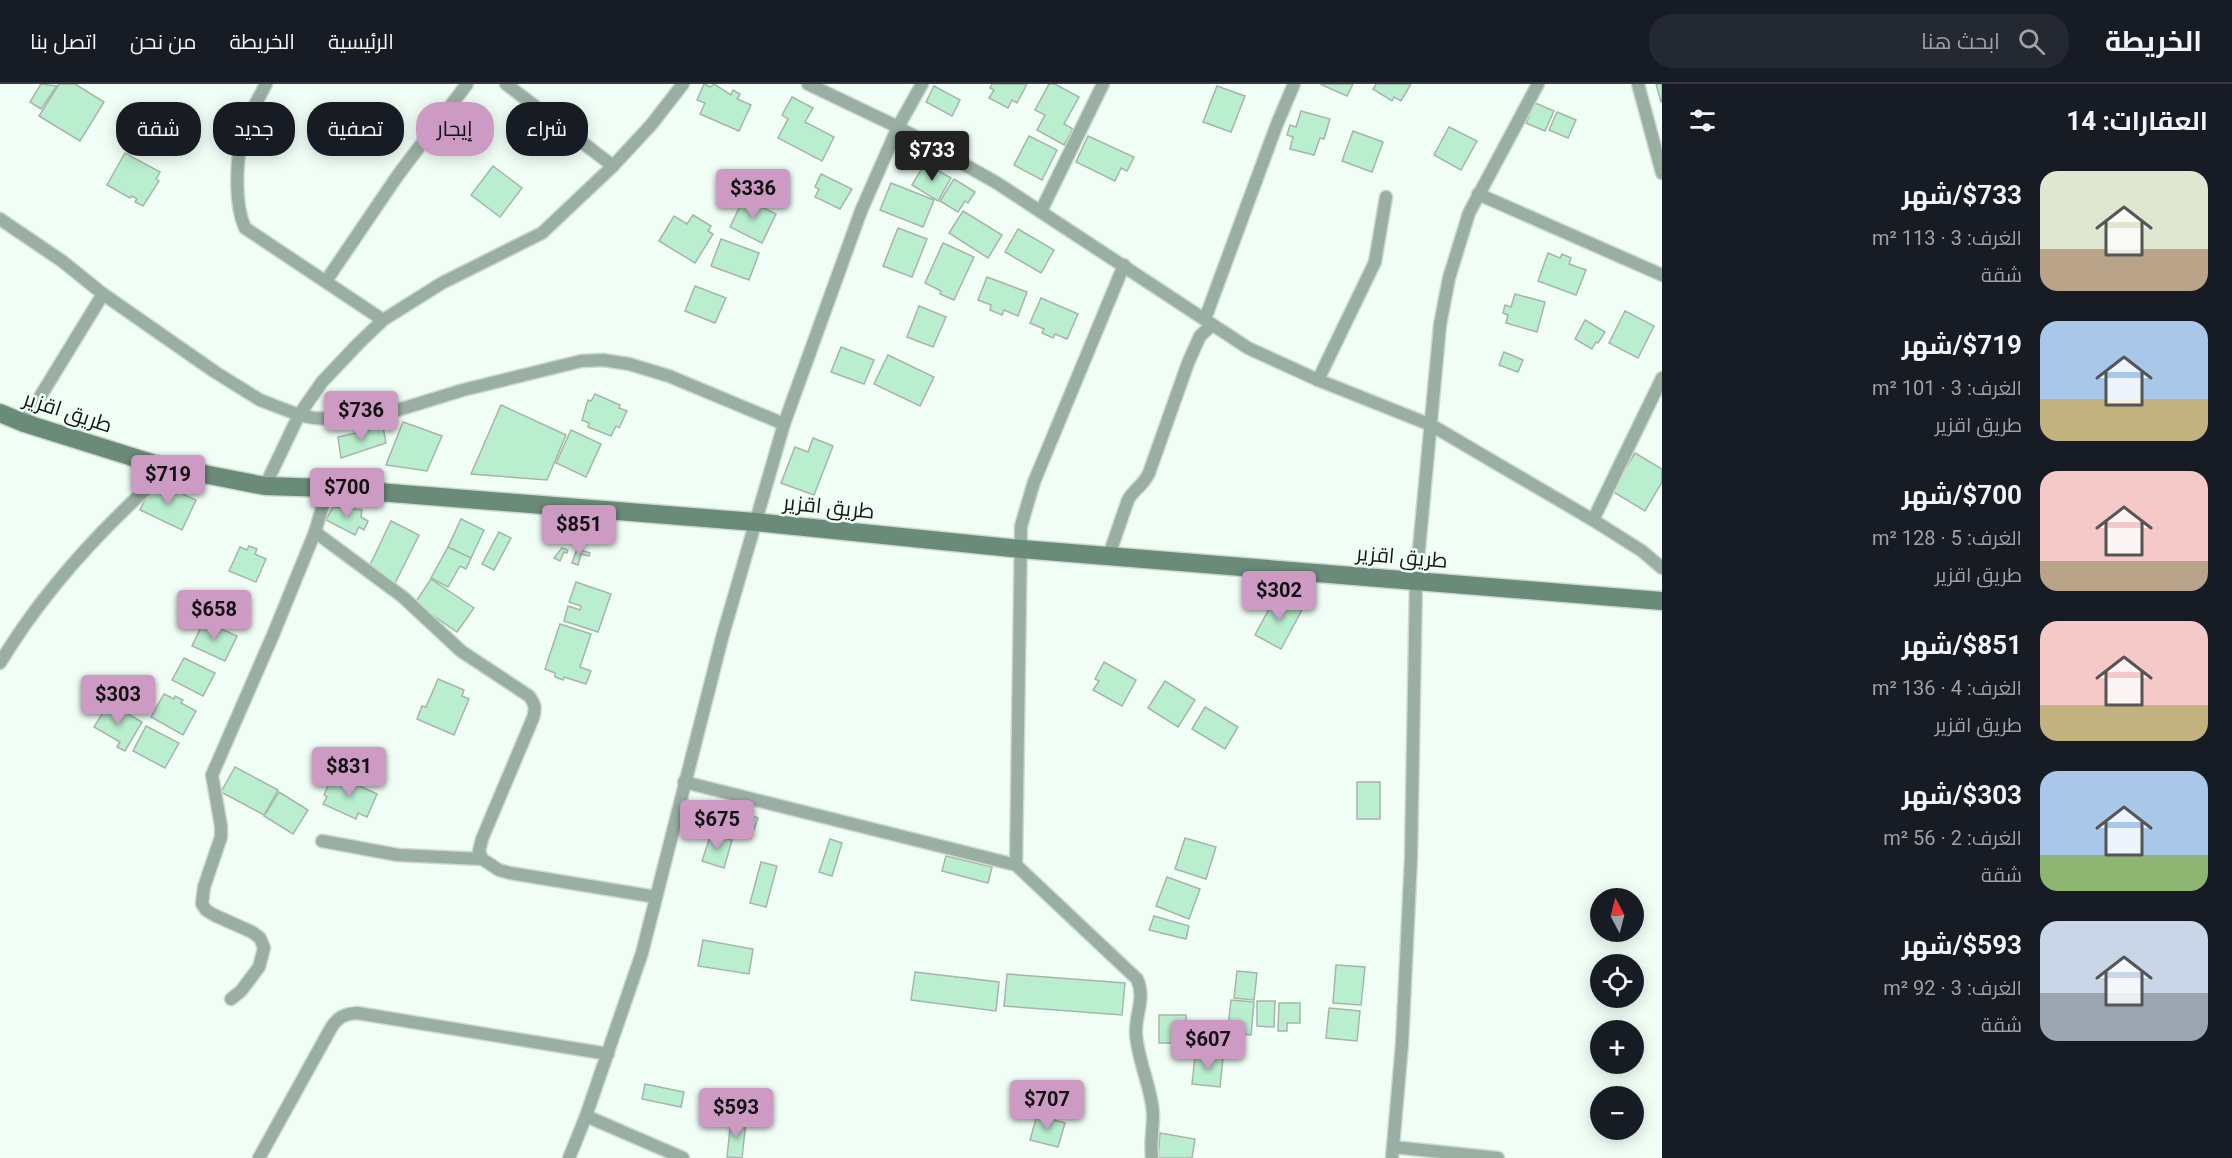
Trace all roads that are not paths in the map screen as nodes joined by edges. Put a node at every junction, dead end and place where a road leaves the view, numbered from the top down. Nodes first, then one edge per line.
1 (266, 84) edge
2 (468, 84) edge
3 (506, 84) edge
4 (683, 84) edge
5 (808, 84) edge
6 (922, 84) edge
7 (1103, 84) edge
8 (1294, 84) edge
9 (1538, 84) edge
10 (1638, 84) edge
11 (898, 127) junction
12 (614, 166) junction
13 (1662, 173) edge
14 (1478, 194) junction
15 (1386, 197) dead end
16 (1041, 211) junction
17 (0, 219) edge
18 (1124, 265) junction
19 (1662, 275) edge
20 (326, 281) junction
21 (103, 294) junction
22 (383, 320) junction
23 (1208, 322) junction
24 (1662, 378) edge
25 (1318, 380) junction
26 (0, 413) edge
27 (299, 415) junction
28 (24, 423) junction
29 (784, 424) junction
30 (1431, 425) junction
31 (158, 465) junction
32 (265, 486) junction
33 (328, 488) junction
34 (1593, 520) junction
35 (755, 522) junction
36 (315, 532) junction
37 (1021, 549) junction
38 (1109, 555) junction
39 (1662, 568) edge
40 (1416, 581) junction
41 (1662, 601) edge
42 (0, 663) edge
43 (684, 782) junction
44 (322, 841) dead end
45 (482, 859) junction
46 (1016, 865) junction
47 (656, 897) junction
48 (231, 999) dead end
49 (608, 1054) junction
50 (586, 1116) junction
51 (1392, 1153) edge
52 (259, 1158) edge
53 (569, 1158) edge
54 (683, 1158) edge
55 (1152, 1158) edge
56 (1498, 1158) edge

1 - 20 street
2 - 20 street
3 - 12 street
4 - 12 street
5 - 11 street
6 - 11 street
7 - 16 street
8 - 23 street
9 - 14 street
10 - 13 street
11 - 16 street
11 - 29 street
12 - 22 street
14 - 19 street
14 - 30 street
15 - 25 street
16 - 18 street
17 - 21 street
18 - 23 street
18 - 37 street
20 - 22 street
21 - 27 street
21 - 28 street
22 - 27 street
23 - 25 street
23 - 38 street
24 - 34 street
25 - 30 street
26 - 28 street, طريق اقزير
27 - 29 street
27 - 32 street
28 - 31 street, طريق اقزير
29 - 35 street
30 - 34 street
30 - 40 street
31 - 32 street, طريق اقزير
31 - 42 street
32 - 33 street, طريق اقزير
33 - 35 street, طريق اقزير
33 - 36 street
34 - 39 street
35 - 37 street, طريق اقزير
35 - 43 street
36 - 45 street
36 - 48 street
37 - 38 street, طريق اقزير
37 - 46 street
38 - 40 street, طريق اقزير
40 - 41 street, طريق اقزير
40 - 51 street
43 - 46 street
43 - 47 street
44 - 45 street
45 - 47 street
46 - 55 street
47 - 49 street
49 - 50 street
49 - 52 street
50 - 53 street
50 - 54 street
51 - 56 street

